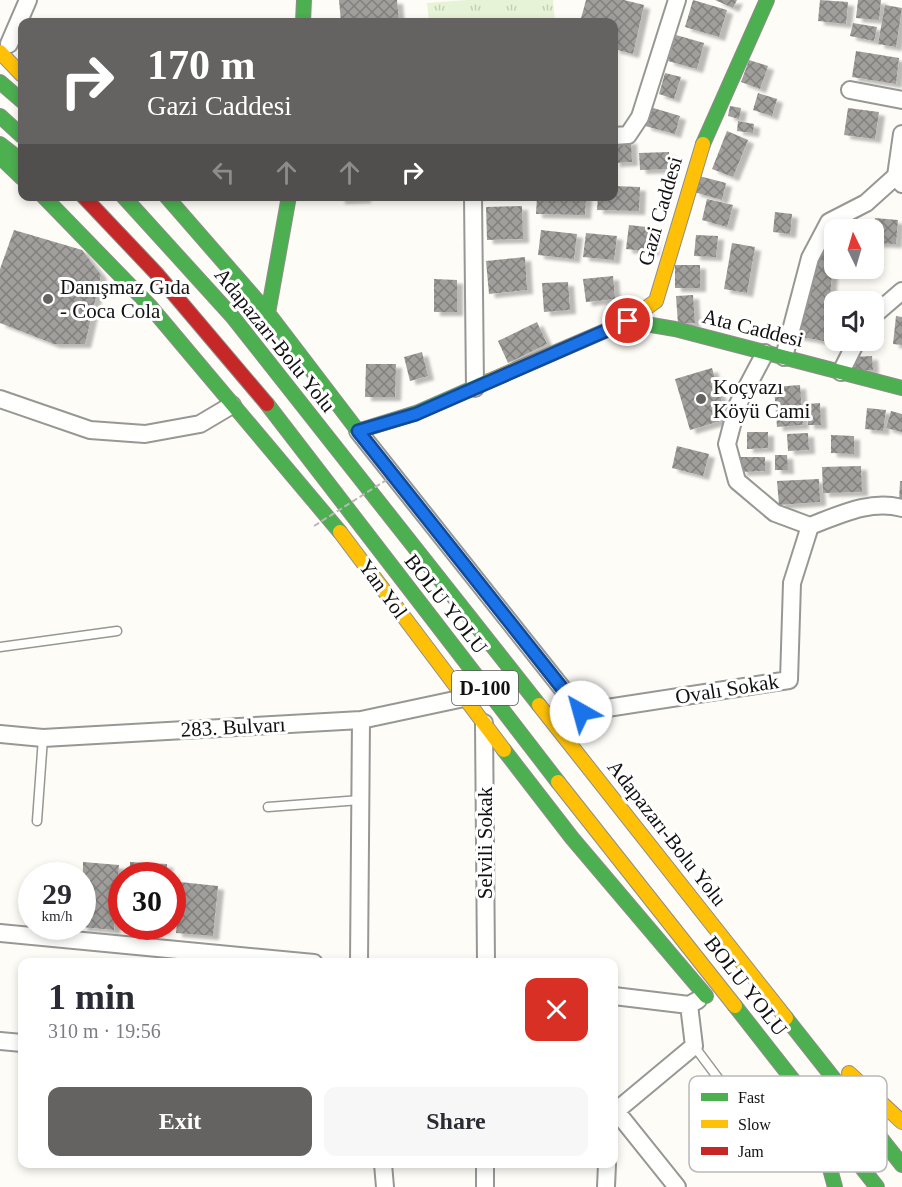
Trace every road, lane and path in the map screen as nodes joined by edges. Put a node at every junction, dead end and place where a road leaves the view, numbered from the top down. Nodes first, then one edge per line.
1 (28, 0) edge
2 (304, 0) edge
3 (677, 0) edge
4 (767, 0) edge
5 (303, 18) edge
6 (3, 45) edge
7 (18, 54) edge
8 (18, 69) edge
9 (0, 82) edge
10 (850, 90) dead end
11 (18, 98) edge
12 (902, 100) edge
13 (0, 116) edge
14 (18, 132) edge
15 (902, 134) edge
16 (618, 136) edge
17 (0, 144) edge
18 (0, 158) edge
19 (18, 158) edge
20 (18, 174) edge
21 (899, 180) edge
22 (48, 201) edge
23 (72, 201) edge
24 (88, 201) edge
25 (128, 201) edge
26 (170, 201) edge
27 (288, 201) edge
28 (473, 201) edge
29 (178, 234) dead end
30 (156, 273) junction
31 (902, 291) edge
32 (656, 301) junction
33 (884, 307) edge
34 (268, 313) junction
35 (232, 316) junction
36 (628, 321) junction
37 (675, 329) junction
38 (852, 351) edge
39 (765, 352) junction
40 (784, 357) junction
41 (841, 372) junction
42 (475, 388) junction
43 (902, 388) edge
44 (0, 399) edge
45 (232, 405) junction
46 (358, 431) junction
47 (399, 472) dead end
48 (902, 508) edge
49 (314, 526) dead end
50 (810, 526) junction
51 (117, 631) dead end
52 (0, 647) edge
53 (464, 698) junction
54 (361, 720) junction
55 (484, 723) junction
56 (0, 734) edge
57 (43, 738) junction
58 (360, 800) junction
59 (268, 807) dead end
60 (37, 821) dead end
61 (0, 933) edge
62 (262, 958) edge
63 (359, 958) edge
64 (486, 958) edge
65 (742, 962) junction
66 (618, 996) edge
67 (706, 996) joint
68 (689, 1005) junction
69 (0, 1041) edge
70 (18, 1043) edge
71 (694, 1046) junction
72 (786, 1071) junction
73 (716, 1076) edge
74 (789, 1076) edge
75 (790, 1076) edge
76 (832, 1076) edge
77 (852, 1076) edge
78 (618, 1109) edge
79 (887, 1109) edge
80 (618, 1116) edge
81 (902, 1122) edge
82 (887, 1146) edge
83 (902, 1165) edge
84 (383, 1168) edge
85 (485, 1168) edge
86 (607, 1168) edge
87 (831, 1172) edge
88 (866, 1172) edge
89 (385, 1187) edge
90 (485, 1187) edge
91 (606, 1187) edge
92 (677, 1187) edge
93 (835, 1187) edge
94 (878, 1187) edge

1 - 6 street
2 - 5 main road
3 - 16 street
4 - 32 main road, Gazi Caddesi
6 - 7 main road
6 - 8 main road
9 - 11 main road
10 - 12 street
13 - 14 main road
15 - 21 street
17 - 19 main road
18 - 20 main road
21 - 40 street
22 - 45 main road, Yan Yol
23 - 30 main road
24 - 30 main road, BOLU YOLU / D-100
25 - 35 main road, Adapazarı-Bolu Yolu / D-100
26 - 34 main road
27 - 34 main road
28 - 42 street
29 - 35 main road
30 - 72 main road, BOLU YOLU / D-100
31 - 33 street
32 - 36 main road
32 - 37 street
34 - 46 main road
35 - 65 main road, Adapazarı-Bolu Yolu / D-100
36 - 37 main road, Ata Caddesi
36 - 42 main road
37 - 39 main road, Ata Caddesi
38 - 41 street
39 - 40 main road, Ata Caddesi
39 - 50 street
40 - 41 main road, Ata Caddesi
41 - 43 main road, Ata Caddesi
42 - 46 main road
44 - 45 street
45 - 53 main road, Yan Yol
46 - 50 street, Ovalı Sokak
47 - 49 path, bridge
48 - 50 street
51 - 52 lane
53 - 54 street, 283. Bulvarı
53 - 55 main road, Yan Yol
54 - 57 street, 283. Bulvarı
54 - 58 street
55 - 64 street, Selvili Sokak
55 - 67 main road, Yan Yol
56 - 57 street, 283. Bulvarı
57 - 60 lane
58 - 59 lane
58 - 63 street
61 - 62 street
65 - 76 main road, Adapazarı-Bolu Yolu / D-100
65 - 77 main road
66 - 68 street
67 - 68 street
68 - 71 street
69 - 70 street
71 - 73 lane
71 - 78 street
72 - 74 main road
72 - 75 main road, BOLU YOLU / D-100
79 - 81 main road
80 - 92 street
82 - 83 main road, Adapazarı-Bolu Yolu / D-100
84 - 89 street
85 - 90 street
86 - 91 street
87 - 93 main road
88 - 94 main road, BOLU YOLU / D-100

